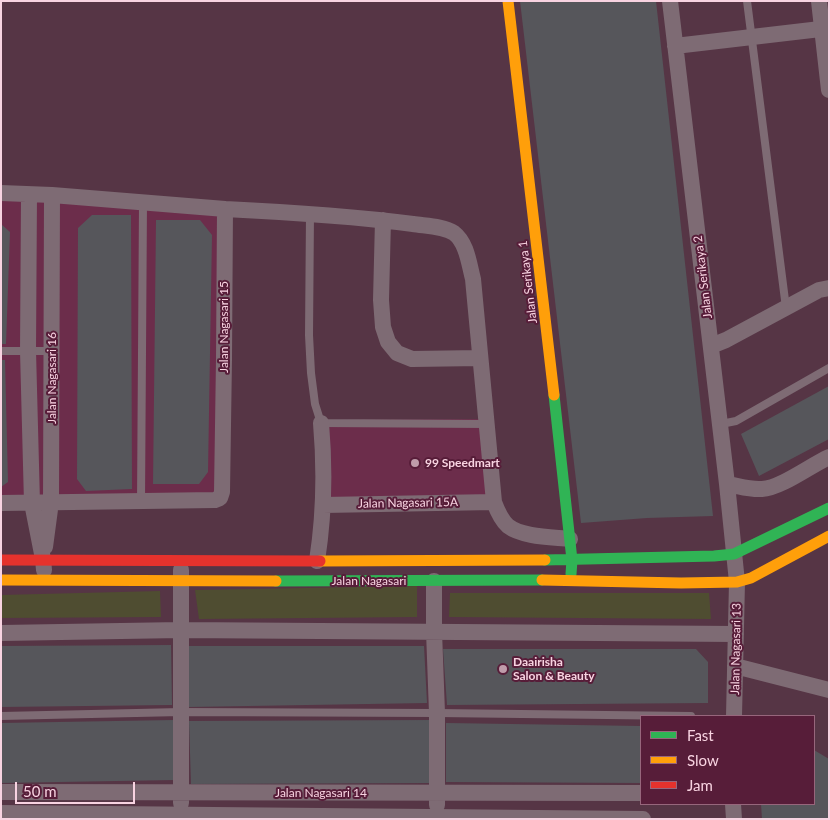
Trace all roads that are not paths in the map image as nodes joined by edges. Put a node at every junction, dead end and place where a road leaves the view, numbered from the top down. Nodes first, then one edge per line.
1 (508, 1) edge
2 (670, 1) edge
3 (747, 1) edge
4 (819, 1) edge
5 (825, 29) edge
6 (752, 37) junction
7 (676, 46) junction
8 (829, 90) edge
9 (1, 193) edge
10 (29, 194) junction
11 (52, 196) junction
12 (143, 203) junction
13 (225, 209) junction
14 (310, 214) junction
15 (384, 220) junction
16 (829, 288) edge
17 (786, 308) junction
18 (711, 346) junction
19 (1, 351) edge
20 (28, 351) junction
21 (52, 352) junction
22 (480, 358) junction
23 (829, 368) edge
24 (321, 423) junction
25 (720, 423) junction
26 (487, 424) junction
27 (829, 456) edge
28 (727, 484) junction
29 (141, 501) junction
30 (51, 502) junction
31 (494, 502) junction
32 (1, 503) edge
33 (32, 503) junction
34 (323, 505) junction
35 (829, 508) edge
36 (829, 536) edge
37 (570, 539) junction
38 (734, 554) junction
39 (43, 559) junction
40 (1, 560) edge
41 (181, 560) junction
42 (572, 560) junction
43 (317, 561) junction
44 (44, 579) junction
45 (1, 580) edge
46 (180, 580) junction
47 (571, 580) junction
48 (434, 581) junction
49 (737, 582) junction
50 (181, 630) junction
51 (434, 631) junction
52 (1, 633) edge
53 (736, 634) junction
54 (735, 666) junction
55 (829, 690) edge
56 (181, 712) junction
57 (437, 713) junction
58 (640, 715) edge
59 (734, 715) edge
60 (1, 716) edge
61 (1, 792) edge
62 (181, 792) junction
63 (640, 793) edge
64 (437, 794) junction
65 (733, 805) edge
66 (182, 814) junction
67 (4, 815) edge
68 (72, 816) edge
69 (271, 817) edge
70 (345, 817) edge
71 (438, 817) junction
72 (400, 818) edge
73 (504, 818) edge
74 (643, 819) edge
75 (734, 819) edge

1 - 37 street, Jalan Serikaya 1
2 - 7 street, Jalan Serikaya 2
3 - 6 lane
4 - 5 street
5 - 6 street
5 - 8 street
6 - 7 street
6 - 17 lane
7 - 18 street, Jalan Serikaya 2
9 - 10 street
10 - 11 street
10 - 20 street
11 - 12 street
11 - 21 street, Jalan Nagasari 16
12 - 13 street
12 - 29 lane
13 - 14 street
13 - 29 street, Jalan Nagasari 15
14 - 15 street
14 - 24 lane
15 - 22 street
15 - 22 street
16 - 17 street
17 - 18 street
18 - 25 street, Jalan Serikaya 2
19 - 20 lane
20 - 21 lane
20 - 33 street
21 - 30 street, Jalan Nagasari 16
22 - 26 street
23 - 25 lane
24 - 26 lane
24 - 34 street
25 - 28 street, Jalan Serikaya 2
26 - 31 street
27 - 28 street
28 - 38 street, Jalan Serikaya 2
29 - 30 street, Jalan Nagasari 15
30 - 33 street, Jalan Nagasari 15
30 - 39 street, Jalan Nagasari 16
31 - 34 street, Jalan Nagasari 15A
31 - 37 street
32 - 33 street, Jalan Nagasari 15
33 - 39 street
34 - 43 street
35 - 38 street
36 - 49 street
37 - 42 street, Jalan Serikaya 1
38 - 42 street, Jalan Nagasari
38 - 49 street, Jalan Nagasari 13
39 - 40 street, Jalan Nagasari
39 - 41 street, Jalan Nagasari
39 - 44 street
41 - 43 street, Jalan Nagasari
41 - 46 street
42 - 43 street, Jalan Nagasari
42 - 47 street, Jalan Serikaya 1
44 - 45 street, Jalan Nagasari
44 - 46 street, Jalan Nagasari
46 - 48 street, Jalan Nagasari
46 - 50 street
47 - 48 street, Jalan Nagasari
47 - 49 street, Jalan Nagasari
48 - 51 street
49 - 53 street, Jalan Nagasari 13
50 - 51 street
50 - 52 street
50 - 56 street
51 - 53 street
51 - 57 street
53 - 54 street, Jalan Nagasari 13
54 - 55 street
54 - 59 street, Jalan Nagasari 13
56 - 57 lane
56 - 60 lane
56 - 62 street
57 - 58 lane
57 - 64 street
61 - 62 street, Jalan Nagasari 14
62 - 64 street, Jalan Nagasari 14
62 - 66 street
63 - 64 street, Jalan Nagasari 14
64 - 71 street
65 - 75 street
66 - 68 street, Jalan Nagasari 14
66 - 69 street, Jalan Nagasari 14
67 - 68 street, Jalan Nagasari 14
69 - 70 street, Jalan Nagasari 14
70 - 72 street, Jalan Nagasari 14
71 - 72 street, Jalan Nagasari 14
71 - 73 street, Jalan Nagasari 14
73 - 74 street, Jalan Nagasari 14

